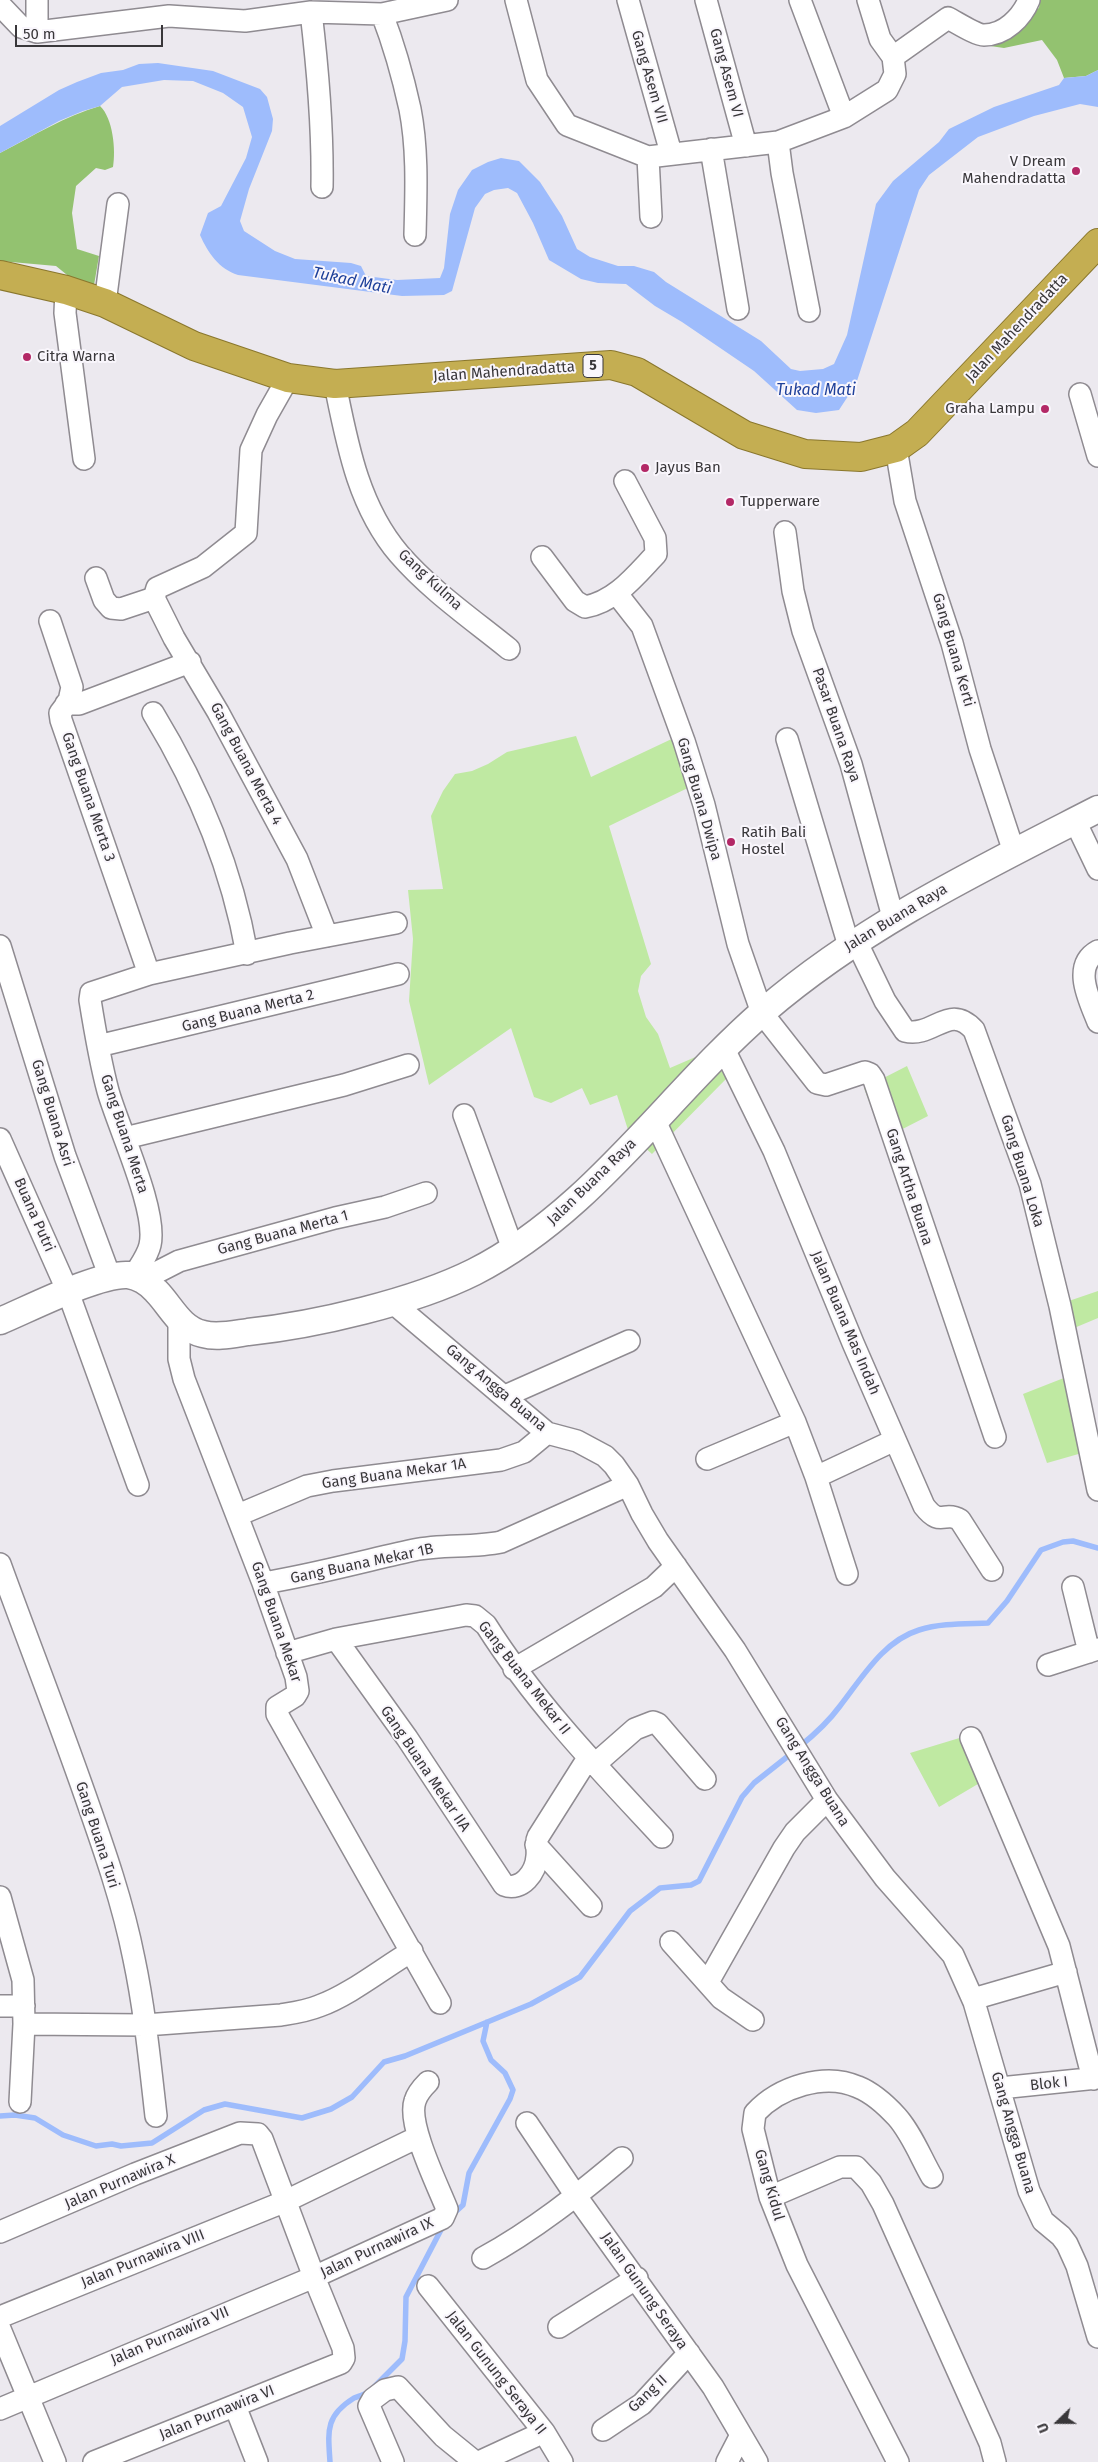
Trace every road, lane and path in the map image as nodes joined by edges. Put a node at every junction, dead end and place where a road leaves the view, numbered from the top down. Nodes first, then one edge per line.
1 (38, 0) edge
2 (448, 0) edge
3 (516, 0) edge
4 (628, 0) edge
5 (706, 0) edge
6 (800, 0) edge
7 (868, 0) edge
8 (1029, 0) edge
9 (411, 4) edge
10 (0, 5) edge
11 (169, 8) edge
12 (274, 8) edge
13 (311, 12) junction
14 (382, 14) junction
15 (37, 32) junction
16 (893, 57) junction
17 (844, 117) junction
18 (778, 142) junction
19 (746, 146) junction
20 (712, 148) junction
21 (671, 153) junction
22 (648, 157) junction
23 (322, 187) dead end
24 (118, 204) dead end
25 (651, 216) dead end
26 (415, 235) dead end
27 (1098, 242) edge
28 (0, 275) edge
29 (66, 290) junction
30 (105, 303) junction
31 (738, 309) dead end
32 (809, 311) dead end
33 (288, 378) junction
34 (335, 384) junction
35 (1080, 394) dead end
36 (896, 448) junction
37 (1098, 456) edge
38 (84, 458) dead end
39 (625, 481) dead end
40 (785, 532) dead end
41 (542, 557) dead end
42 (96, 578) dead end
43 (618, 594) junction
44 (154, 598) junction
45 (50, 621) dead end
46 (509, 649) dead end
47 (190, 662) junction
48 (66, 704) junction
49 (153, 713) dead end
50 (787, 739) dead end
51 (1098, 809) edge
52 (1075, 821) junction
53 (1014, 852) junction
54 (1098, 869) edge
55 (893, 917) junction
56 (396, 923) dead end
57 (327, 936) junction
58 (853, 943) junction
59 (0, 946) edge
60 (1098, 951) edge
61 (247, 954) junction
62 (149, 974) junction
63 (398, 974) dead end
64 (762, 1013) junction
65 (1098, 1022) edge
66 (98, 1046) junction
67 (724, 1049) junction
68 (408, 1066) dead end
69 (464, 1115) dead end
70 (655, 1121) junction
71 (125, 1138) junction
72 (0, 1139) edge
73 (426, 1192) dead end
74 (513, 1249) junction
75 (129, 1278) junction
76 (68, 1292) junction
77 (392, 1302) junction
78 (179, 1319) junction
79 (0, 1322) edge
80 (629, 1341) dead end
81 (505, 1396) junction
82 (795, 1422) junction
83 (547, 1433) junction
84 (995, 1437) dead end
85 (895, 1440) junction
86 (707, 1459) dead end
87 (816, 1477) junction
88 (138, 1485) dead end
89 (628, 1485) junction
90 (1098, 1490) edge
91 (238, 1515) junction
92 (0, 1564) edge
93 (676, 1566) junction
94 (992, 1570) dead end
95 (847, 1574) dead end
96 (264, 1583) junction
97 (1073, 1587) dead end
98 (336, 1639) junction
99 (1094, 1650) edge
100 (287, 1653) junction
101 (1048, 1665) dead end
102 (514, 1669) junction
103 (971, 1738) dead end
104 (591, 1761) junction
105 (705, 1779) dead end
106 (827, 1800) junction
107 (662, 1836) dead end
108 (536, 1846) junction
109 (0, 1897) edge
110 (591, 1906) dead end
111 (671, 1942) dead end
112 (412, 1951) junction
113 (1066, 1972) junction
114 (708, 1982) junction
115 (973, 1999) junction
116 (440, 2003) dead end
117 (0, 2006) edge
118 (24, 2015) junction
119 (753, 2020) dead end
120 (145, 2025) junction
121 (1096, 2079) edge
122 (428, 2082) dead end
123 (1000, 2088) junction
124 (20, 2102) dead end
125 (156, 2116) dead end
126 (527, 2123) dead end
127 (418, 2137) junction
128 (622, 2158) dead end
129 (932, 2178) dead end
130 (576, 2196) junction
131 (770, 2197) junction
132 (286, 2202) junction
133 (0, 2232) edge
134 (483, 2258) dead end
135 (314, 2277) junction
136 (636, 2278) junction
137 (428, 2286) dead end
138 (0, 2317) edge
139 (559, 2327) dead end
140 (0, 2328) edge
141 (1098, 2337) edge
142 (689, 2353) junction
143 (27, 2398) junction
144 (235, 2406) junction
145 (0, 2409) edge
146 (603, 2430) dead end
147 (544, 2432) junction
148 (742, 2435) junction
149 (55, 2462) edge
150 (94, 2462) edge
151 (257, 2462) edge
152 (393, 2462) edge
153 (477, 2462) edge
154 (562, 2462) edge
155 (727, 2462) edge
156 (757, 2462) edge
157 (898, 2462) edge
158 (995, 2462) edge

1 - 15 street
2 - 9 street
3 - 22 street
4 - 21 street, Gang Asem VII
5 - 19 street, Gang Asem VI
6 - 17 street
7 - 16 street
8 - 16 street
9 - 14 street
10 - 15 street
11 - 12 street
11 - 15 street
12 - 13 street
13 - 14 street
13 - 23 street
14 - 26 street
16 - 17 street
17 - 18 street
18 - 19 street
18 - 32 street
19 - 20 street
20 - 21 street
20 - 31 street
21 - 22 street
22 - 25 street
24 - 30 street
27 - 36 highway, Jalan Mahendradatta / 5
28 - 29 highway, Jalan Mahendradatta / 5
29 - 30 highway, Jalan Mahendradatta / 5
29 - 38 street
30 - 33 highway, Jalan Mahendradatta / 5
33 - 34 highway, Jalan Mahendradatta / 5
33 - 44 street
34 - 36 highway, Jalan Mahendradatta / 5
34 - 46 street, Gang Kulma
35 - 37 street
36 - 53 street, Gang Buana Kerti
39 - 43 street
40 - 55 street, Pasar Buana Raya
41 - 43 street
42 - 44 street
43 - 64 street, Gang Buana Dwipa
44 - 47 street, Gang Buana Merta 4
45 - 48 street, Gang Buana Merta 3
47 - 48 street
47 - 57 street, Gang Buana Merta 4
48 - 62 street, Gang Buana Merta 3
49 - 61 street
50 - 58 street
51 - 52 street, Jalan Buana Raya
52 - 53 street, Jalan Buana Raya
52 - 54 street
53 - 55 street, Jalan Buana Raya
55 - 58 street, Jalan Buana Raya
56 - 57 street
57 - 61 street
58 - 64 street, Jalan Buana Raya
58 - 90 street, Gang Buana Loka
59 - 75 street, Gang Buana Asri
60 - 65 street
61 - 62 street
62 - 66 street, Gang Buana Merta
63 - 66 street, Gang Buana Merta 2
64 - 67 street, Jalan Buana Raya
64 - 84 street, Gang Artha Buana
66 - 71 street, Gang Buana Merta
67 - 70 street, Jalan Buana Raya
67 - 85 street, Jalan Buana Mas Indah
68 - 71 street
69 - 74 street
70 - 74 street, Jalan Buana Raya
70 - 82 street
71 - 75 street, Gang Buana Merta
72 - 76 street, Buana Putri
73 - 75 street, Gang Buana Merta 1
74 - 77 street, Jalan Buana Raya
75 - 76 street
75 - 78 street, Jalan Buana Raya
76 - 79 street
76 - 88 street, Buana Putri
77 - 78 street, Jalan Buana Raya
77 - 81 street, Gang Angga Buana
78 - 91 street, Gang Buana Mekar
80 - 81 street
81 - 83 street, Gang Angga Buana
82 - 86 street
82 - 87 street
83 - 89 street, Gang Angga Buana
83 - 91 street, Gang Buana Mekar 1A
85 - 87 street
85 - 94 street, Jalan Buana Mas Indah
87 - 95 street
89 - 93 street, Gang Angga Buana
89 - 96 street, Gang Buana Mekar 1B
91 - 96 street, Gang Buana Mekar
92 - 120 street, Gang Buana Turi
93 - 102 street
93 - 106 street, Gang Angga Buana
96 - 100 street, Gang Buana Mekar
97 - 99 street
98 - 100 street, Gang Buana Mekar II
98 - 102 street, Gang Buana Mekar II
98 - 108 street, Gang Buana Mekar IIA
99 - 101 street
100 - 112 street, Gang Buana Mekar
102 - 104 street, Gang Buana Mekar II
103 - 113 street
104 - 105 street
104 - 107 street, Gang Buana Mekar II
104 - 108 street
106 - 114 street
106 - 115 street, Gang Angga Buana
108 - 110 street
109 - 118 street
111 - 114 street
112 - 116 street, Gang Buana Mekar
112 - 120 street
113 - 115 street
113 - 121 street
114 - 119 street
115 - 123 street, Gang Angga Buana
117 - 118 street
118 - 120 street
118 - 124 street
120 - 125 street, Gang Buana Turi
121 - 123 street, Blok I
122 - 127 street, Jalan Purnawira IX
123 - 141 street, Gang Angga Buana
126 - 130 street, Jalan Gunung Seraya
127 - 132 street
127 - 135 street, Jalan Purnawira IX
128 - 130 street
129 - 131 street, Gang Kidul
130 - 134 street
130 - 136 street, Jalan Gunung Seraya
131 - 157 street, Gang Kidul
131 - 158 street
132 - 133 street, Jalan Purnawira X
132 - 135 street
132 - 138 street, Jalan Purnawira VIII
135 - 143 street, Jalan Purnawira VII
135 - 144 street, Jalan Purnawira VI
136 - 139 street
136 - 142 street, Jalan Gunung Seraya
137 - 147 street, Jalan Gunung Seraya II
140 - 143 street
142 - 146 street, Gang II
142 - 148 street, Jalan Gunung Seraya
143 - 145 street, Jalan Purnawira VII
143 - 149 street
144 - 150 street, Jalan Purnawira VI
144 - 151 street
147 - 153 street
147 - 154 street, Jalan Gunung Seraya II
148 - 155 street
148 - 156 street, Jalan Gunung Seraya
152 - 153 street

